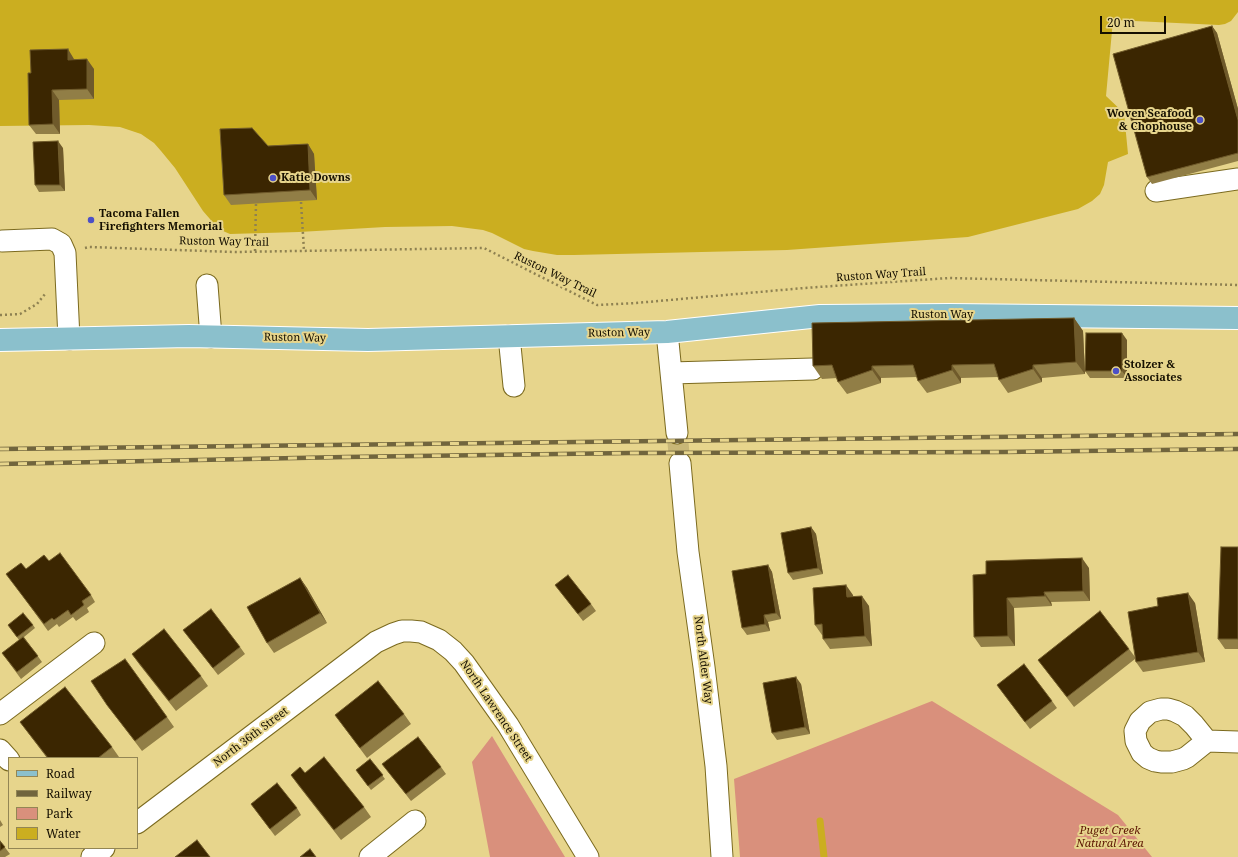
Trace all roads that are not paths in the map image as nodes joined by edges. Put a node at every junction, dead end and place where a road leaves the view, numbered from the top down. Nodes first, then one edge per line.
1 (1238, 179) edge
2 (1156, 191) dead end
3 (2, 241) dead end
4 (207, 285) dead end
5 (1238, 318) edge
6 (667, 332) junction
7 (211, 336) junction
8 (510, 336) junction
9 (69, 339) junction
10 (0, 340) edge
11 (813, 369) edge
12 (671, 373) junction
13 (514, 386) dead end
14 (677, 433) tunnel mouth
15 (680, 463) tunnel mouth
16 (94, 643) dead end
17 (365, 651) joint
18 (0, 714) edge
19 (1207, 741) dead end
20 (1238, 742) edge
21 (0, 750) edge
22 (8, 759) edge
23 (415, 821) dead end
24 (138, 822) edge
25 (370, 857) edge
26 (588, 857) edge
27 (722, 857) edge

1 - 2 street
3 - 9 street
4 - 7 street
5 - 6 main road, Ruston Way
6 - 8 main road, Ruston Way
6 - 12 street
7 - 8 main road, Ruston Way
7 - 9 main road, Ruston Way
8 - 13 street
9 - 10 main road, Ruston Way
11 - 12 street
12 - 14 street
15 - 27 street, North Alder Way
16 - 18 street
17 - 24 street, North 36th Street
17 - 26 street, North Lawrence Street
19 - 20 street
21 - 22 street
23 - 25 street

